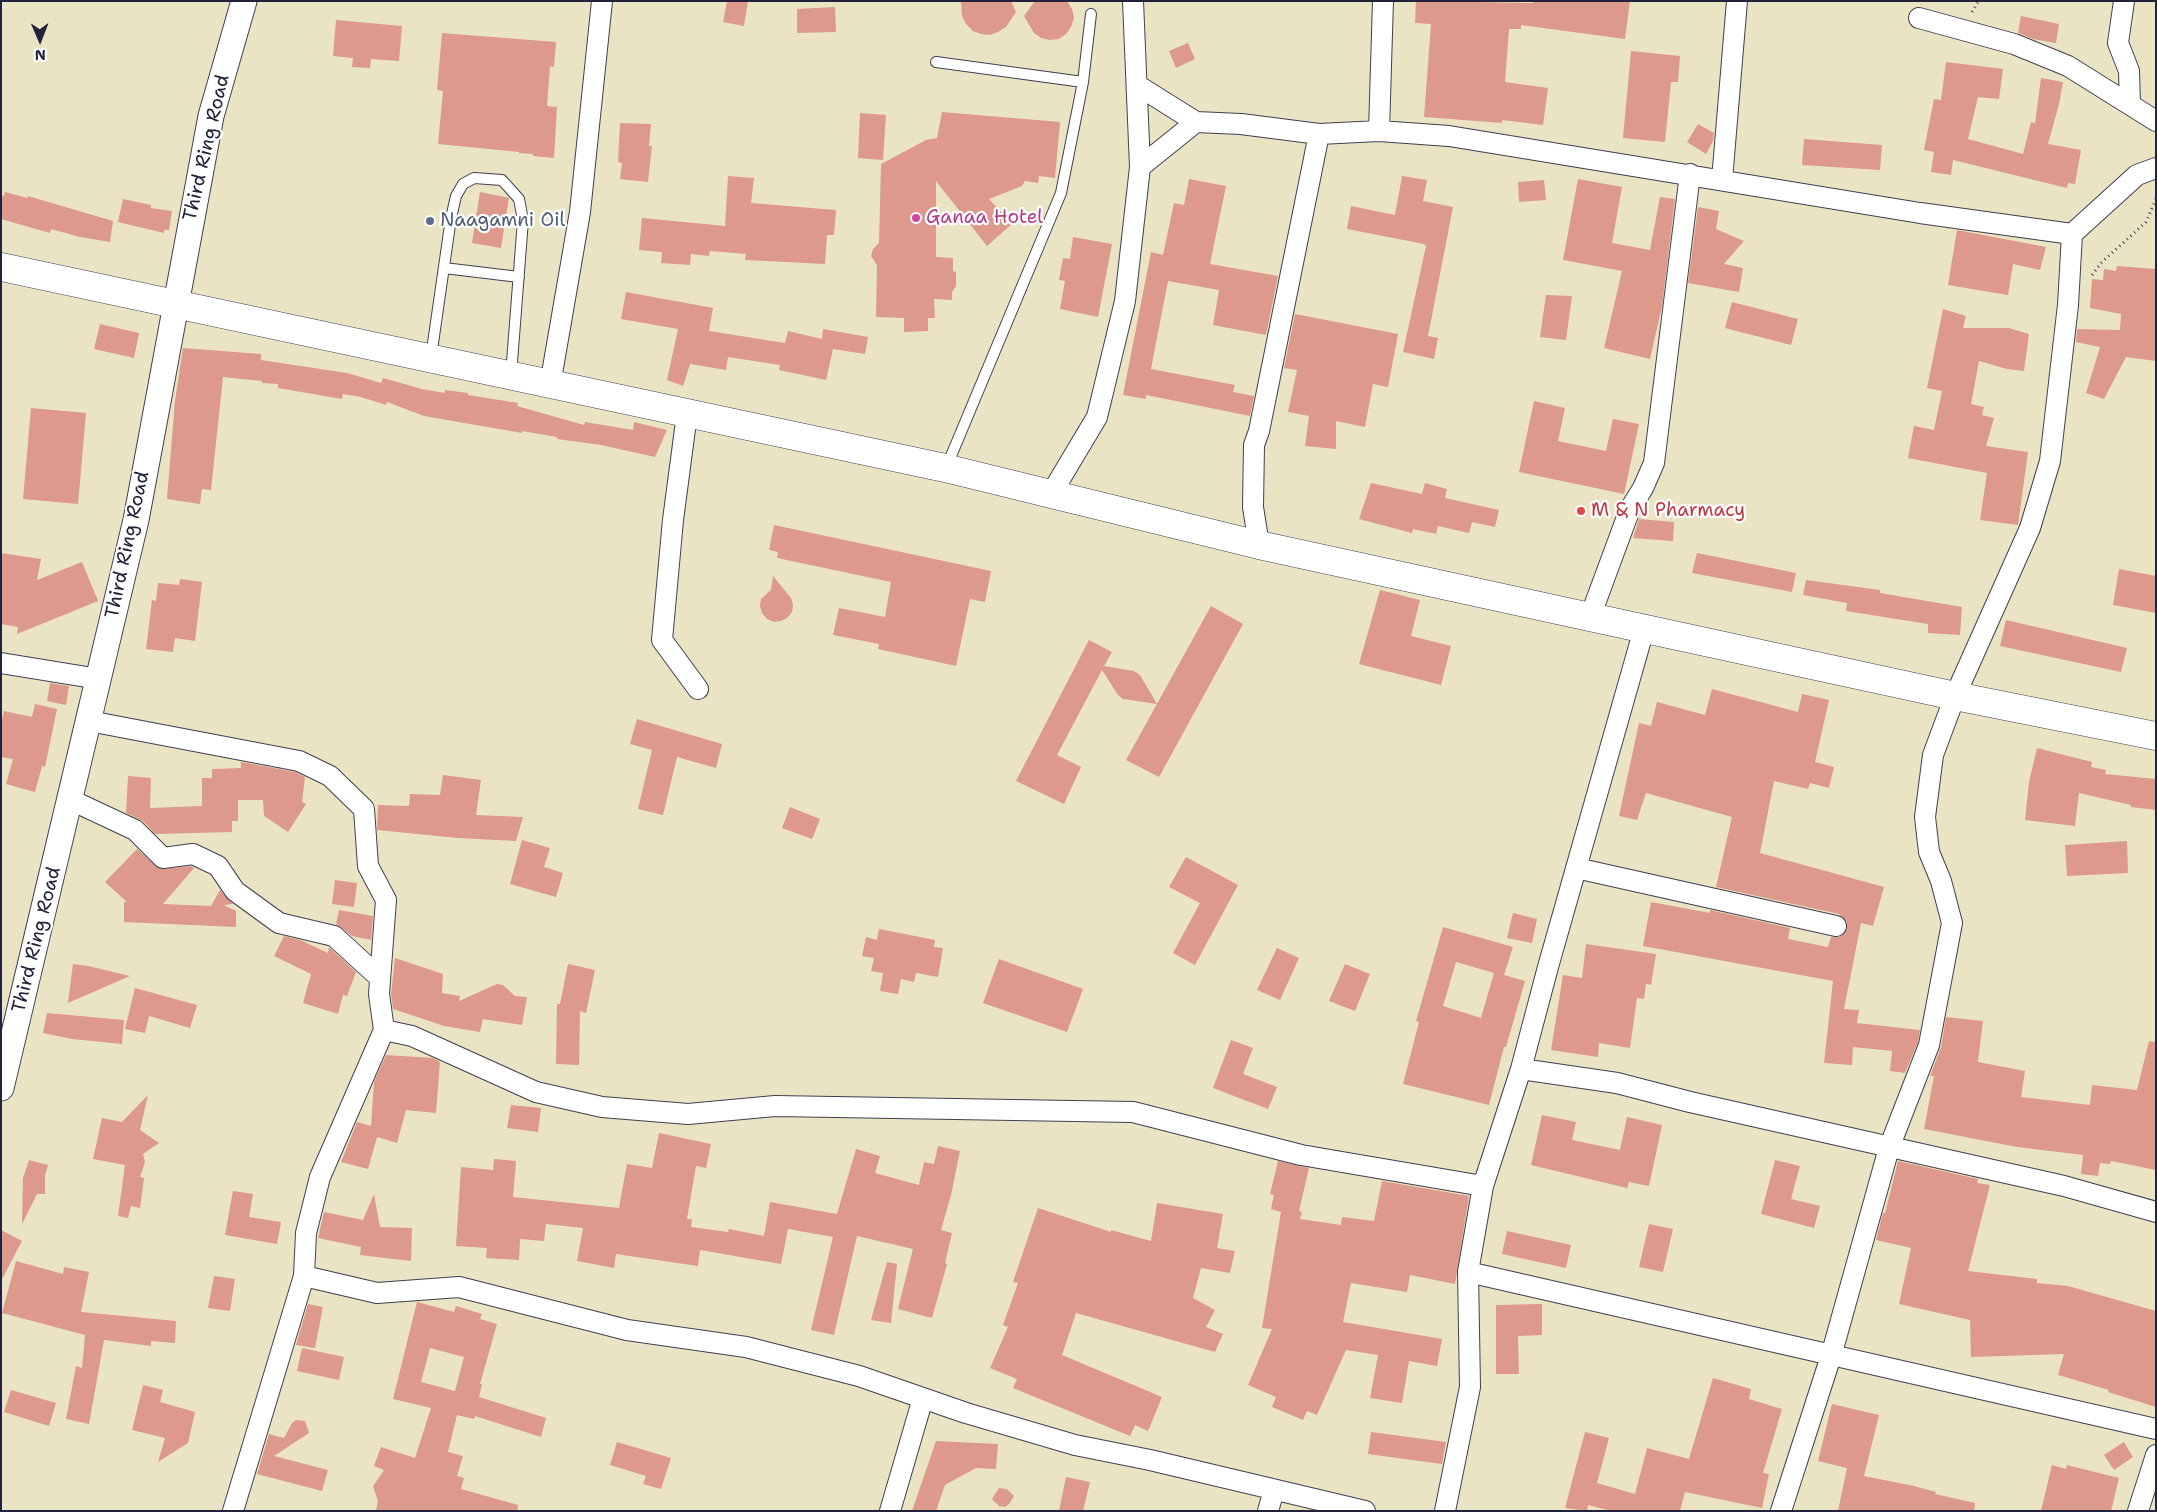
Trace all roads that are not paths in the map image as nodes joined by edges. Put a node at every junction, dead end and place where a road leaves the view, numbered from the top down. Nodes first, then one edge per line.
1 (244, 1) edge
2 (602, 1) edge
3 (1133, 1) edge
4 (1383, 1) edge
5 (1737, 1) edge
6 (2124, 1) edge
7 (1091, 14) dead end
8 (1919, 18) dead end
9 (936, 62) dead end
10 (1083, 82) junction
11 (1137, 85) junction
12 (2130, 104) junction
13 (2156, 121) edge
14 (1196, 122) junction
15 (1379, 132) junction
16 (1319, 134) junction
17 (1140, 167) junction
18 (2156, 168) edge
19 (1690, 174) junction
20 (1722, 180) junction
21 (2072, 234) junction
22 (1, 267) edge
23 (444, 268) junction
24 (519, 277) junction
25 (175, 304) junction
26 (431, 359) junction
27 (511, 376) junction
28 (550, 385) junction
29 (687, 414) junction
30 (945, 468) junction
31 (1050, 494) junction
32 (1259, 545) junction
33 (1590, 618) junction
34 (1644, 629) junction
35 (1, 663) edge
36 (99, 679) junction
37 (698, 689) dead end
38 (1955, 696) junction
39 (89, 721) junction
40 (2156, 736) edge
41 (71, 800) junction
42 (1576, 868) junction
43 (1836, 926) dead end
44 (380, 978) junction
45 (384, 1030) junction
46 (1521, 1069) junction
47 (1, 1088) edge
48 (1889, 1148) junction
49 (1483, 1186) junction
50 (2156, 1212) edge
51 (1468, 1272) junction
52 (304, 1276) junction
53 (1831, 1356) junction
54 (923, 1398) junction
55 (2156, 1428) edge
56 (2156, 1455) edge
57 (1274, 1490) junction
58 (233, 1511) edge
59 (890, 1511) edge
60 (1268, 1511) edge
61 (1365, 1511) edge
62 (1445, 1511) edge
63 (1781, 1511) edge
64 (2138, 1511) edge

1 - 25 street, Third Ring Road
2 - 28 street
3 - 11 street
4 - 15 street
5 - 20 street
6 - 12 street
7 - 10 lane
8 - 12 street
9 - 10 lane
10 - 30 lane
11 - 14 street
11 - 17 street
12 - 13 street
14 - 16 street
14 - 17 street
15 - 16 street
15 - 19 street
16 - 32 street
17 - 31 street
18 - 21 street
19 - 20 street
19 - 33 street
20 - 21 street
21 - 38 street
22 - 25 highway
23 - 24 lane
23 - 24 lane
23 - 26 lane
24 - 27 lane
25 - 26 highway
25 - 36 street, Third Ring Road
26 - 27 highway
27 - 28 highway
28 - 29 highway
29 - 30 highway
29 - 37 street
30 - 31 highway
31 - 32 highway
32 - 33 highway
33 - 34 highway
34 - 38 highway
34 - 42 street
35 - 36 street
36 - 39 street, Third Ring Road
38 - 40 highway
38 - 48 street
39 - 41 street, Third Ring Road
39 - 44 street
41 - 44 street
41 - 47 street, Third Ring Road
42 - 43 street
42 - 46 street
44 - 45 street
45 - 49 street
45 - 52 street
46 - 48 street
46 - 49 street
48 - 50 street
48 - 53 street
49 - 51 street
51 - 53 street
51 - 62 street
52 - 54 street
52 - 58 street
53 - 55 street
53 - 63 street
54 - 57 street
54 - 59 street
56 - 64 street
57 - 60 street
57 - 61 street

